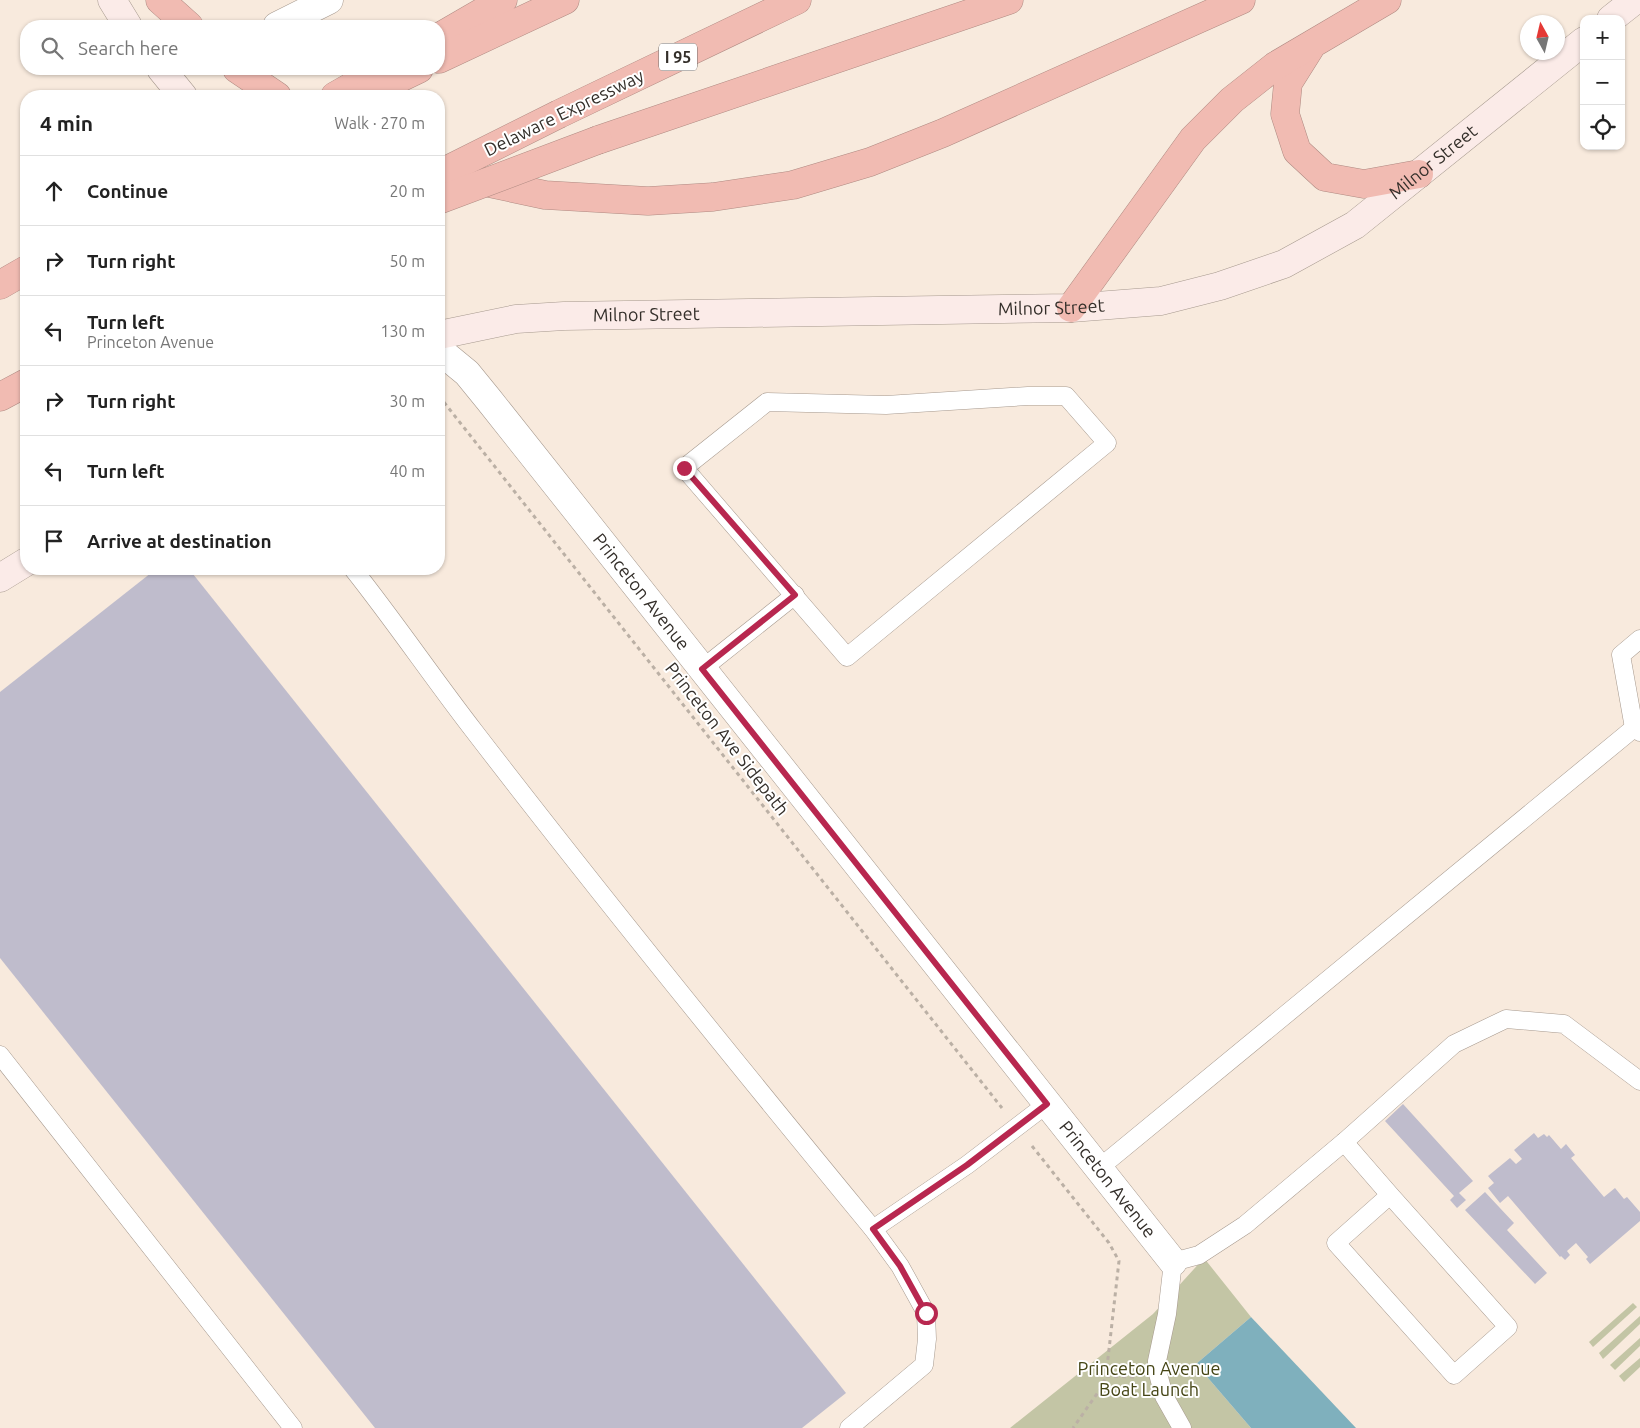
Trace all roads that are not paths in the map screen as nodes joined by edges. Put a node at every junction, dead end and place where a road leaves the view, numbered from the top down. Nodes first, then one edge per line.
1 (112, 0) edge
2 (160, 0) edge
3 (329, 0) edge
4 (503, 0) edge
5 (565, 0) edge
6 (797, 0) edge
7 (1009, 0) edge
8 (1240, 0) edge
9 (1388, 0) edge
10 (1635, 0) edge
11 (1616, 15) edge
12 (124, 20) edge
13 (182, 20) edge
14 (289, 20) edge
15 (1312, 44) junction
16 (1580, 44) edge
17 (445, 49) edge
18 (166, 75) edge
19 (247, 75) edge
20 (372, 75) edge
21 (407, 75) edge
22 (178, 90) edge
23 (268, 90) edge
24 (345, 90) edge
25 (376, 90) edge
26 (445, 171) edge
27 (445, 171) edge
28 (1419, 174) junction
29 (445, 198) edge
30 (20, 273) edge
31 (0, 285) edge
32 (1071, 308) junction
33 (445, 335) edge
34 (445, 355) edge
35 (20, 386) edge
36 (0, 397) edge
37 (20, 566) edge
38 (359, 575) edge
39 (0, 578) edge
40 (795, 595) junction
41 (1640, 639) edge
42 (702, 669) junction
43 (1637, 730) edge
44 (0, 1055) edge
45 (1640, 1081) edge
46 (1047, 1104) junction
47 (1344, 1142) junction
48 (1098, 1169) junction
49 (1390, 1195) junction
50 (873, 1229) junction
51 (1173, 1262) junction
52 (292, 1428) edge
53 (849, 1428) edge
54 (1182, 1428) edge

1 - 12 main road
2 - 13 highway
3 - 14 street
4 - 17 highway
5 - 17 highway
6 - 26 highway, Delaware Expressway / I 95, bridge
7 - 29 highway, bridge
8 - 27 highway
9 - 15 highway
10 - 11 main road
15 - 28 highway
15 - 32 highway
16 - 28 main road, Milnor Street
18 - 22 main road
19 - 23 highway
20 - 24 highway
21 - 25 highway
28 - 32 main road, Milnor Street
30 - 31 highway
32 - 33 main road, Milnor Street
34 - 42 street, Princeton Avenue
35 - 36 highway
37 - 39 main road
38 - 50 lane
40 - 40 lane
40 - 42 lane
41 - 43 lane
42 - 46 street, Princeton Avenue
43 - 48 lane
44 - 52 lane
45 - 47 lane
46 - 48 street, Princeton Avenue
46 - 50 lane
47 - 49 lane
47 - 51 lane
48 - 51 street, Princeton Avenue
49 - 49 lane
50 - 53 lane
51 - 54 lane

